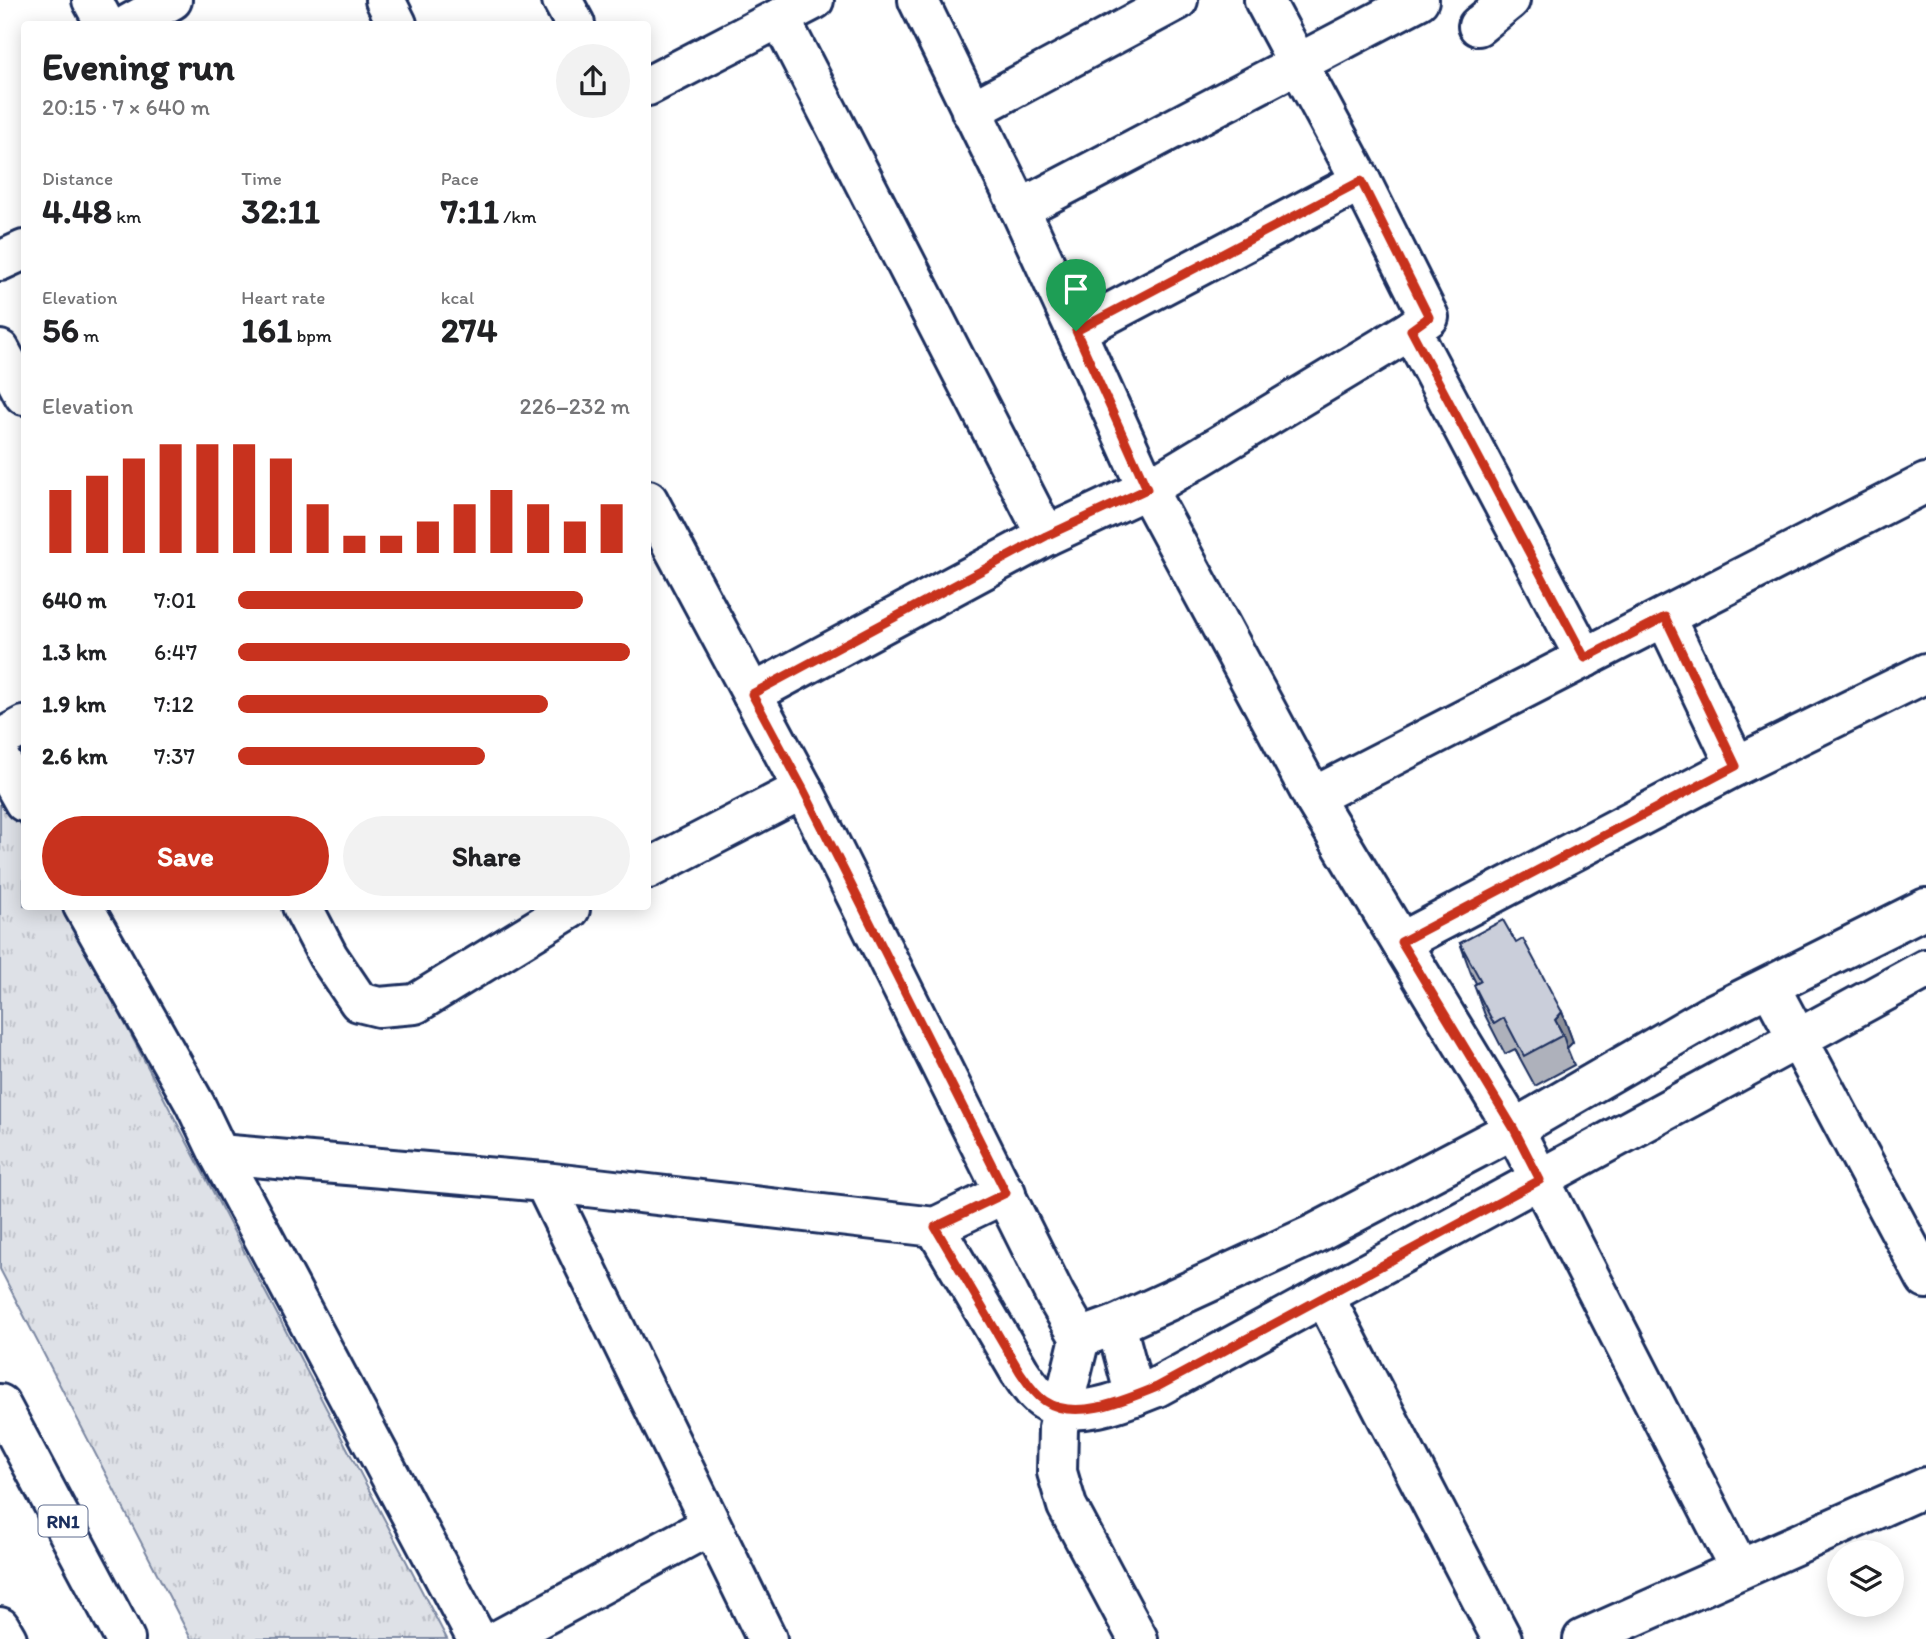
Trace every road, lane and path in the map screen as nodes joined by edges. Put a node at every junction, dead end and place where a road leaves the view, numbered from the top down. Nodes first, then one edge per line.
1 (92, 0) edge
2 (172, 0) edge
3 (385, 0) edge
4 (562, 0) edge
5 (814, 0) edge
6 (918, 0) edge
7 (1178, 0) edge
8 (1264, 0) edge
9 (1419, 0) edge
10 (1510, 0) edge
11 (780, 18) junction
12 (103, 21) edge
13 (134, 21) edge
14 (396, 21) edge
15 (573, 21) edge
16 (1478, 26) dead end
17 (1299, 63) junction
18 (651, 84) edge
19 (971, 111) junction
20 (1361, 181) junction
21 (1020, 209) junction
22 (21, 251) edge
23 (0, 261) edge
24 (1411, 330) junction
25 (1076, 331) junction
26 (0, 350) edge
27 (21, 389) edge
28 (1926, 483) edge
29 (1147, 489) junction
30 (651, 506) edge
31 (1046, 536) junction
32 (1665, 617) junction
33 (1585, 658) junction
34 (1926, 673) edge
35 (752, 694) junction
36 (21, 728) edge
37 (0, 740) edge
38 (0, 759) edge
39 (1736, 766) junction
40 (803, 789) junction
41 (1313, 797) junction
42 (21, 798) edge
43 (651, 867) edge
44 (1926, 908) edge
45 (85, 910) edge
46 (304, 910) edge
47 (566, 910) edge
48 (1401, 942) junction
49 (1926, 969) edge
50 (1770, 987) junction
51 (1797, 1039) junction
52 (1514, 1129) junction
53 (219, 1154) junction
54 (1540, 1180) junction
55 (544, 1182) junction
56 (1006, 1193) junction
57 (935, 1227) junction
58 (1926, 1279) edge
59 (1324, 1296) junction
60 (1115, 1325) junction
61 (1080, 1338) junction
62 (1135, 1396) junction
63 (0, 1404) edge
64 (1062, 1408) junction
65 (1926, 1488) edge
66 (711, 1525) junction
67 (1739, 1568) junction
68 (0, 1627) edge
69 (7, 1639) edge
70 (125, 1639) edge
71 (477, 1639) edge
72 (500, 1639) edge
73 (767, 1639) edge
74 (1138, 1639) edge
75 (1502, 1639) edge
76 (1583, 1639) edge

1 - 12 main road
2 - 13 main road
3 - 14 main road
4 - 15 main road
5 - 11 main road
6 - 19 main road
7 - 19 main road
8 - 17 main road
9 - 17 main road
10 - 16 main road
11 - 18 main road
11 - 31 main road
17 - 20 main road
17 - 21 main road
19 - 21 main road
20 - 24 main road
20 - 25 main road
21 - 25 main road
22 - 23 main road
24 - 29 main road
24 - 33 main road
25 - 29 main road
26 - 27 main road
28 - 32 main road
29 - 31 main road
29 - 41 main road
30 - 35 main road
31 - 35 main road
32 - 33 main road
32 - 39 main road
33 - 41 main road
34 - 39 main road
35 - 40 main road
36 - 37 main road
38 - 42 main road
39 - 48 main road
40 - 43 main road
40 - 56 main road
41 - 48 main road
44 - 50 main road
45 - 53 main road
46 - 47 main road
48 - 52 main road
49 - 51 main road
50 - 51 main road
50 - 52 main road
51 - 54 main road
51 - 58 main road
52 - 54 main road
52 - 60 main road
53 - 55 main road
53 - 71 main road
54 - 59 main road
54 - 67 main road
55 - 57 main road
55 - 66 main road
56 - 57 main road
56 - 61 main road
57 - 64 main road
59 - 62 main road
59 - 75 main road
60 - 61 main road
60 - 62 main road
61 - 64 main road
62 - 64 main road
63 - 70 main road, RN1
64 - 74 main road
65 - 67 main road
66 - 72 main road
66 - 73 main road
67 - 76 main road
68 - 69 main road

